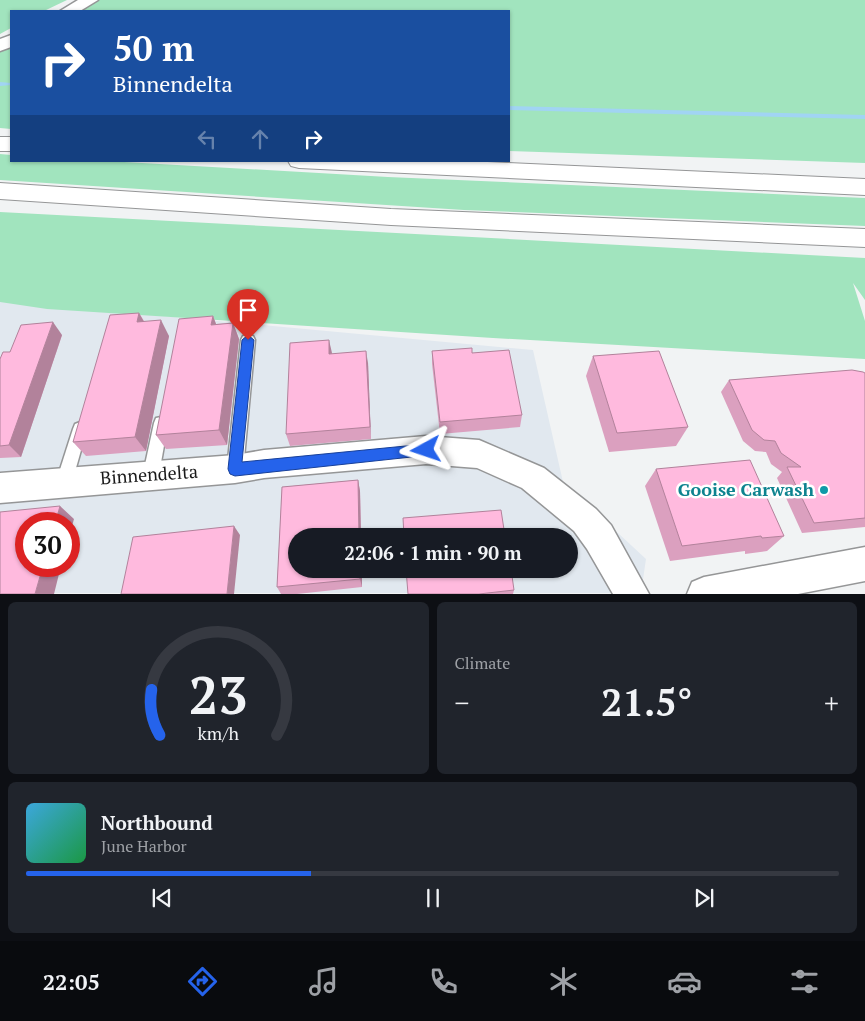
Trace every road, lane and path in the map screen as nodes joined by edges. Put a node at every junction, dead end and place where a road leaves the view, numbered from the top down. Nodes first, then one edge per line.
1 (90, 0) edge
2 (70, 10) edge
3 (321, 162) edge
4 (865, 187) edge
5 (0, 191) edge
6 (865, 238) edge
7 (248, 340) dead end
8 (163, 412) edge
9 (82, 418) edge
10 (235, 469) junction
11 (152, 474) junction
12 (64, 482) junction
13 (0, 488) edge
14 (865, 564) edge
15 (632, 594) edge
16 (704, 594) edge

1 - 2 street
3 - 4 highway
5 - 6 highway
7 - 10 lane
8 - 11 lane
9 - 12 lane
10 - 11 street, Binnendelta
10 - 15 street, Binnendelta
11 - 12 street, Binnendelta
12 - 13 street, Binnendelta
14 - 16 street

